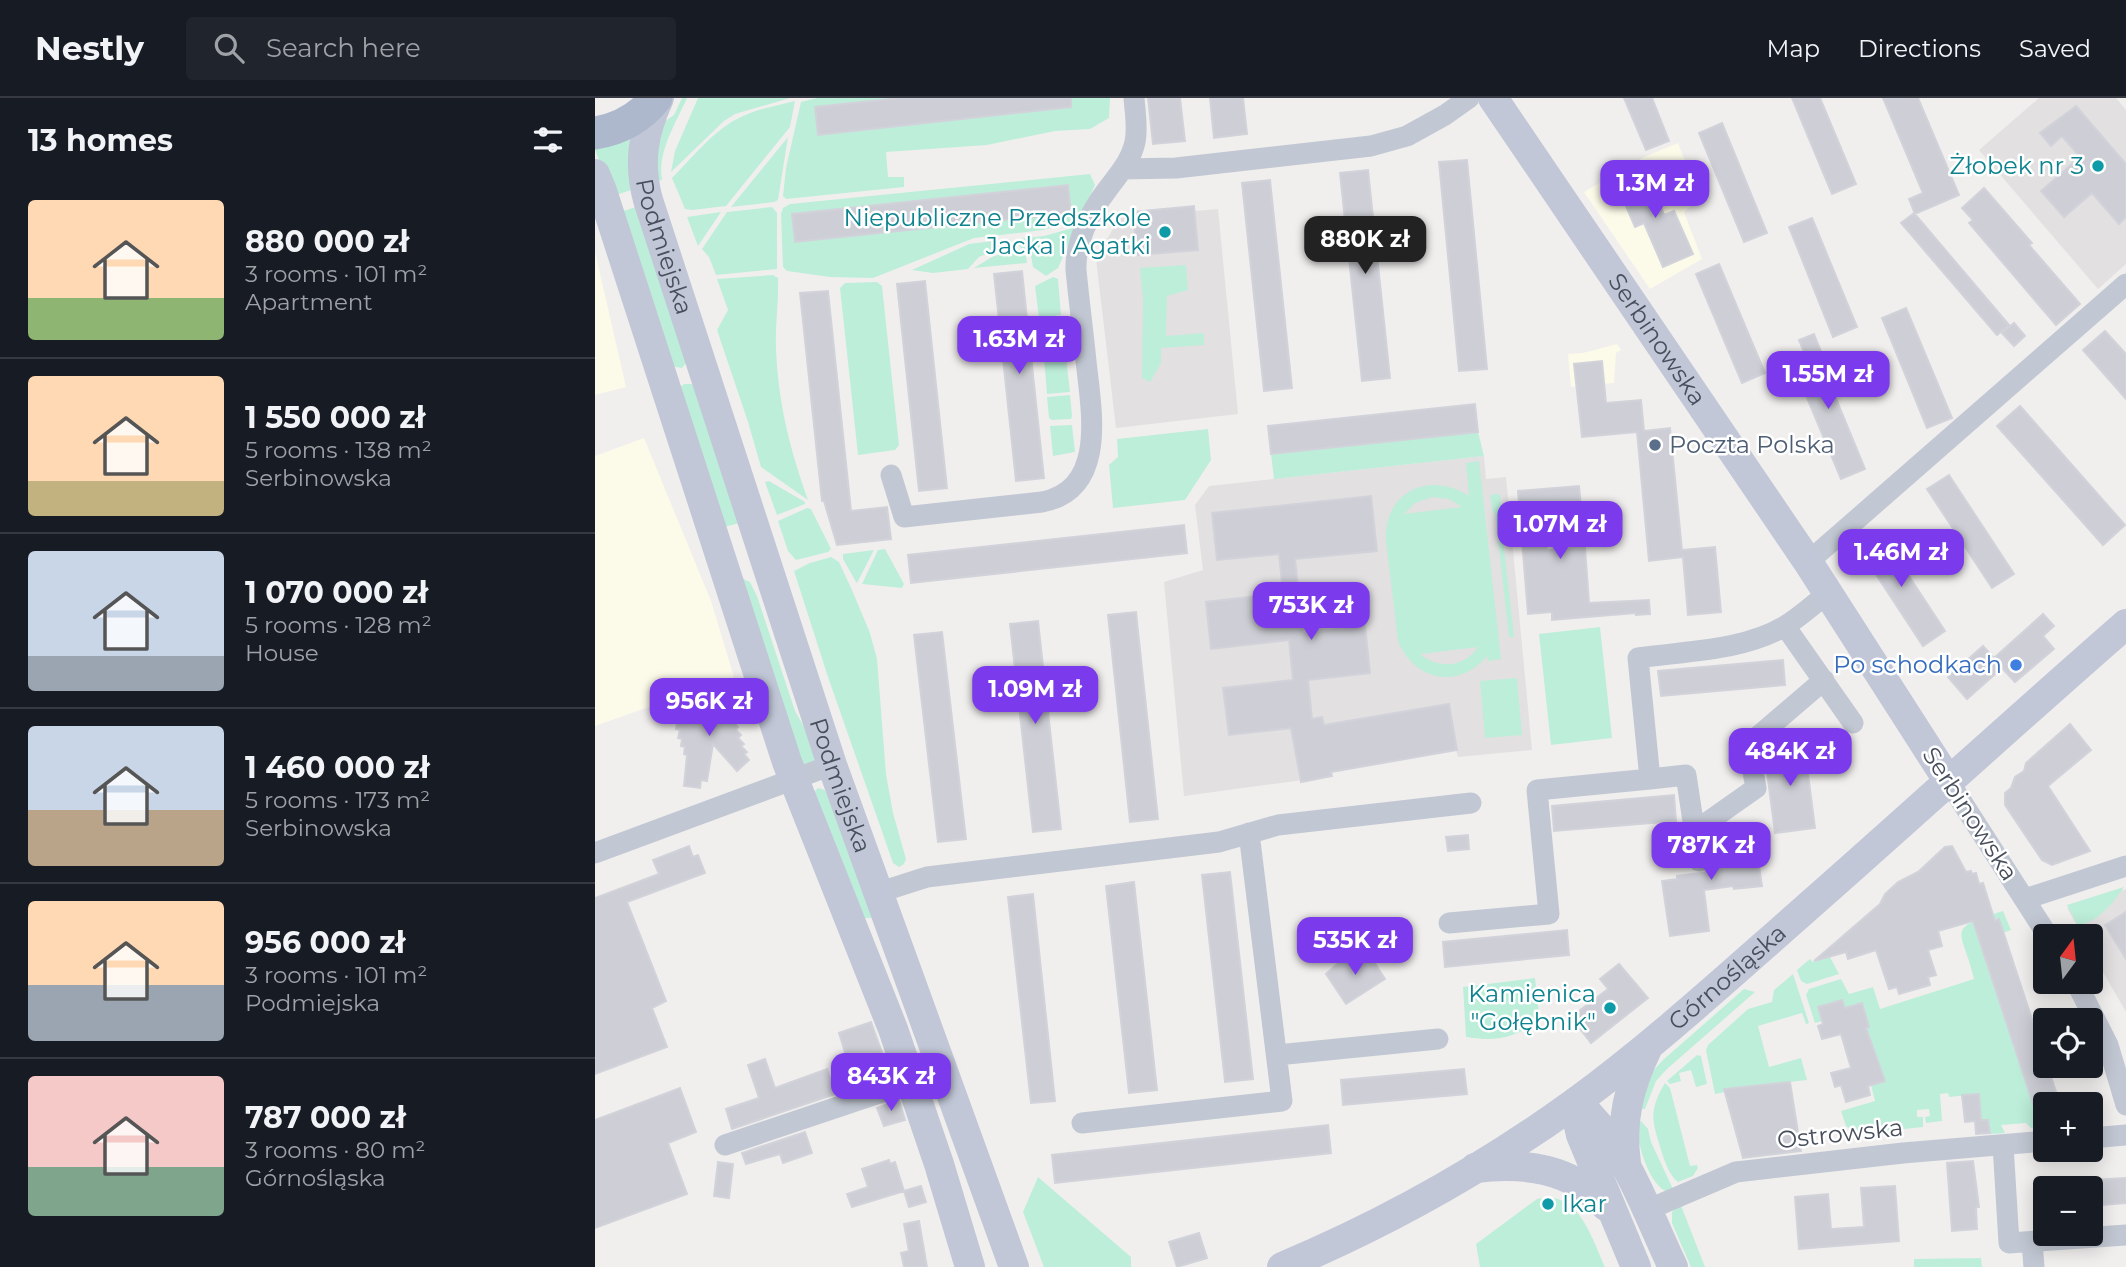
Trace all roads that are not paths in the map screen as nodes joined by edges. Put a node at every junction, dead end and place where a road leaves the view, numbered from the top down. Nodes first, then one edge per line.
1 (657, 98) edge
2 (1133, 98) edge
3 (1469, 98) edge
4 (1493, 98) edge
5 (595, 134) edge
6 (1123, 170) junction
7 (595, 174) edge
8 (2126, 284) edge
9 (891, 475) dead end
10 (1808, 562) junction
11 (1828, 593) junction
12 (2126, 624) edge
13 (1785, 626) junction
14 (1824, 680) junction
15 (1853, 723) dead end
16 (832, 765) junction
17 (793, 778) junction
18 (1650, 779) junction
19 (1949, 782) junction
20 (1471, 803) dead end
21 (1695, 831) junction
22 (1249, 833) junction
23 (595, 853) edge
24 (1699, 861) dead end
25 (2126, 866) edge
26 (877, 893) junction
27 (2025, 899) junction
28 (1450, 923) dead end
29 (2041, 924) edge
30 (2082, 994) edge
31 (1439, 1039) dead end
32 (1649, 1045) junction
33 (1277, 1055) junction
34 (912, 1082) junction
35 (1576, 1102) junction
36 (2126, 1105) edge
37 (1082, 1123) dead end
38 (2126, 1135) edge
39 (2103, 1137) edge
40 (2033, 1142) edge
41 (725, 1145) dead end
42 (2003, 1145) junction
43 (1626, 1163) junction
44 (1475, 1168) junction
45 (1647, 1210) junction
46 (1611, 1212) junction
47 (2126, 1235) edge
48 (2032, 1241) junction
49 (970, 1267) edge
50 (1014, 1267) edge
51 (1282, 1267) edge
52 (1636, 1267) edge
53 (1673, 1267) edge
54 (2034, 1267) edge

1 - 5 main road
1 - 16 main road, Podmiejska
2 - 6 street
3 - 6 street
4 - 10 main road, Serbinowska
6 - 9 street
7 - 17 main road, Podmiejska
8 - 10 street
10 - 11 main road, Serbinowska
11 - 13 street
11 - 19 main road, Serbinowska
12 - 19 main road, Górnośląska
13 - 14 street
13 - 18 street
14 - 15 street
14 - 21 street
16 - 17 street
16 - 26 main road, Podmiejska
17 - 23 street
17 - 34 main road, Podmiejska
18 - 21 street
18 - 28 street
19 - 27 street, Serbinowska
19 - 32 main road, Górnośląska
20 - 22 street
21 - 24 street
22 - 26 street
22 - 33 street
25 - 27 street
26 - 50 main road, Podmiejska
27 - 29 street, Serbinowska
30 - 36 street
31 - 33 street
32 - 35 main road, Górnośląska
32 - 43 main road
33 - 37 street
34 - 41 street
34 - 49 main road, Podmiejska
35 - 43 main road
35 - 44 main road, Górnośląska
35 - 46 main road
38 - 39 street
40 - 42 street, Ostrowska
42 - 45 street, Ostrowska
42 - 48 street
43 - 45 main road
44 - 46 main road
44 - 51 main road, Górnośląska
45 - 53 main road
46 - 52 main road
47 - 48 street
48 - 54 street

